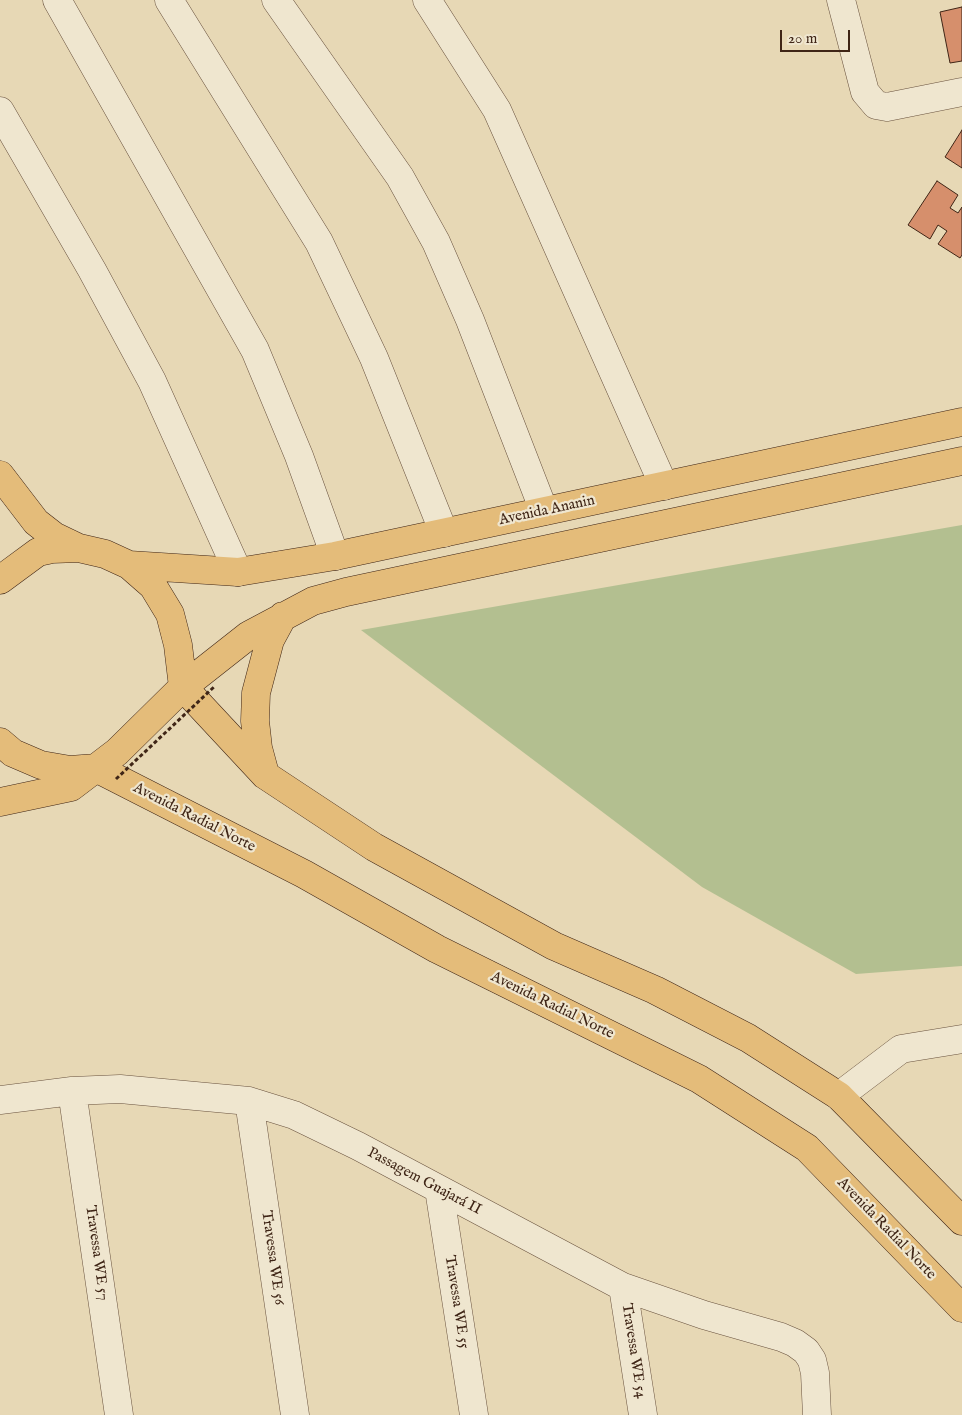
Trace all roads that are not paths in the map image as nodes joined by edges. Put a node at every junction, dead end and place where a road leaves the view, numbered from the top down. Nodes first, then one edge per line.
1 (57, 0) edge
2 (169, 0) edge
3 (276, 0) edge
4 (427, 0) edge
5 (841, 0) edge
6 (962, 92) edge
7 (0, 111) edge
8 (962, 422) edge
9 (962, 462) edge
10 (0, 475) edge
11 (664, 486) junction
12 (544, 511) junction
13 (444, 533) junction
14 (78, 548) junction
15 (335, 556) junction
16 (128, 565) junction
17 (238, 572) junction
18 (0, 580) edge
19 (284, 616) junction
20 (177, 693) junction
21 (0, 742) edge
22 (110, 766) junction
23 (265, 775) junction
24 (0, 802) edge
25 (962, 1039) edge
26 (72, 1091) junction
27 (839, 1096) junction
28 (0, 1100) edge
29 (249, 1101) junction
30 (439, 1189) junction
31 (962, 1221) edge
32 (623, 1288) junction
33 (962, 1308) edge
34 (119, 1415) edge
35 (295, 1415) edge
36 (474, 1415) edge
37 (643, 1415) edge
38 (817, 1415) edge

1 - 15 street
2 - 13 street
3 - 12 street
4 - 11 street
5 - 6 street
7 - 17 street
8 - 11 main road, Avenida Ananin
9 - 19 main road
10 - 14 main road
11 - 12 main road, Avenida Ananin
12 - 13 main road, Avenida Ananin
13 - 15 main road, Avenida Ananin
14 - 16 main road
14 - 18 main road
15 - 17 main road, Avenida Ananin
16 - 17 main road, Avenida Ananin
16 - 20 main road
19 - 20 main road
19 - 23 main road
20 - 22 main road
20 - 23 main road
21 - 22 main road
22 - 24 main road
22 - 33 main road, Avenida Radial Norte
23 - 27 main road
25 - 27 street
26 - 28 street, Passagem Guajará II
26 - 29 street, Passagem Guajará II
26 - 34 street, Travessa WE 57
27 - 31 main road
29 - 30 street, Passagem Guajará II
29 - 35 street, Travessa WE 56
30 - 32 street, Passagem Guajará II
30 - 36 street, Travessa WE 55
32 - 37 street, Travessa WE 54
32 - 38 street, Passagem Guajará II

